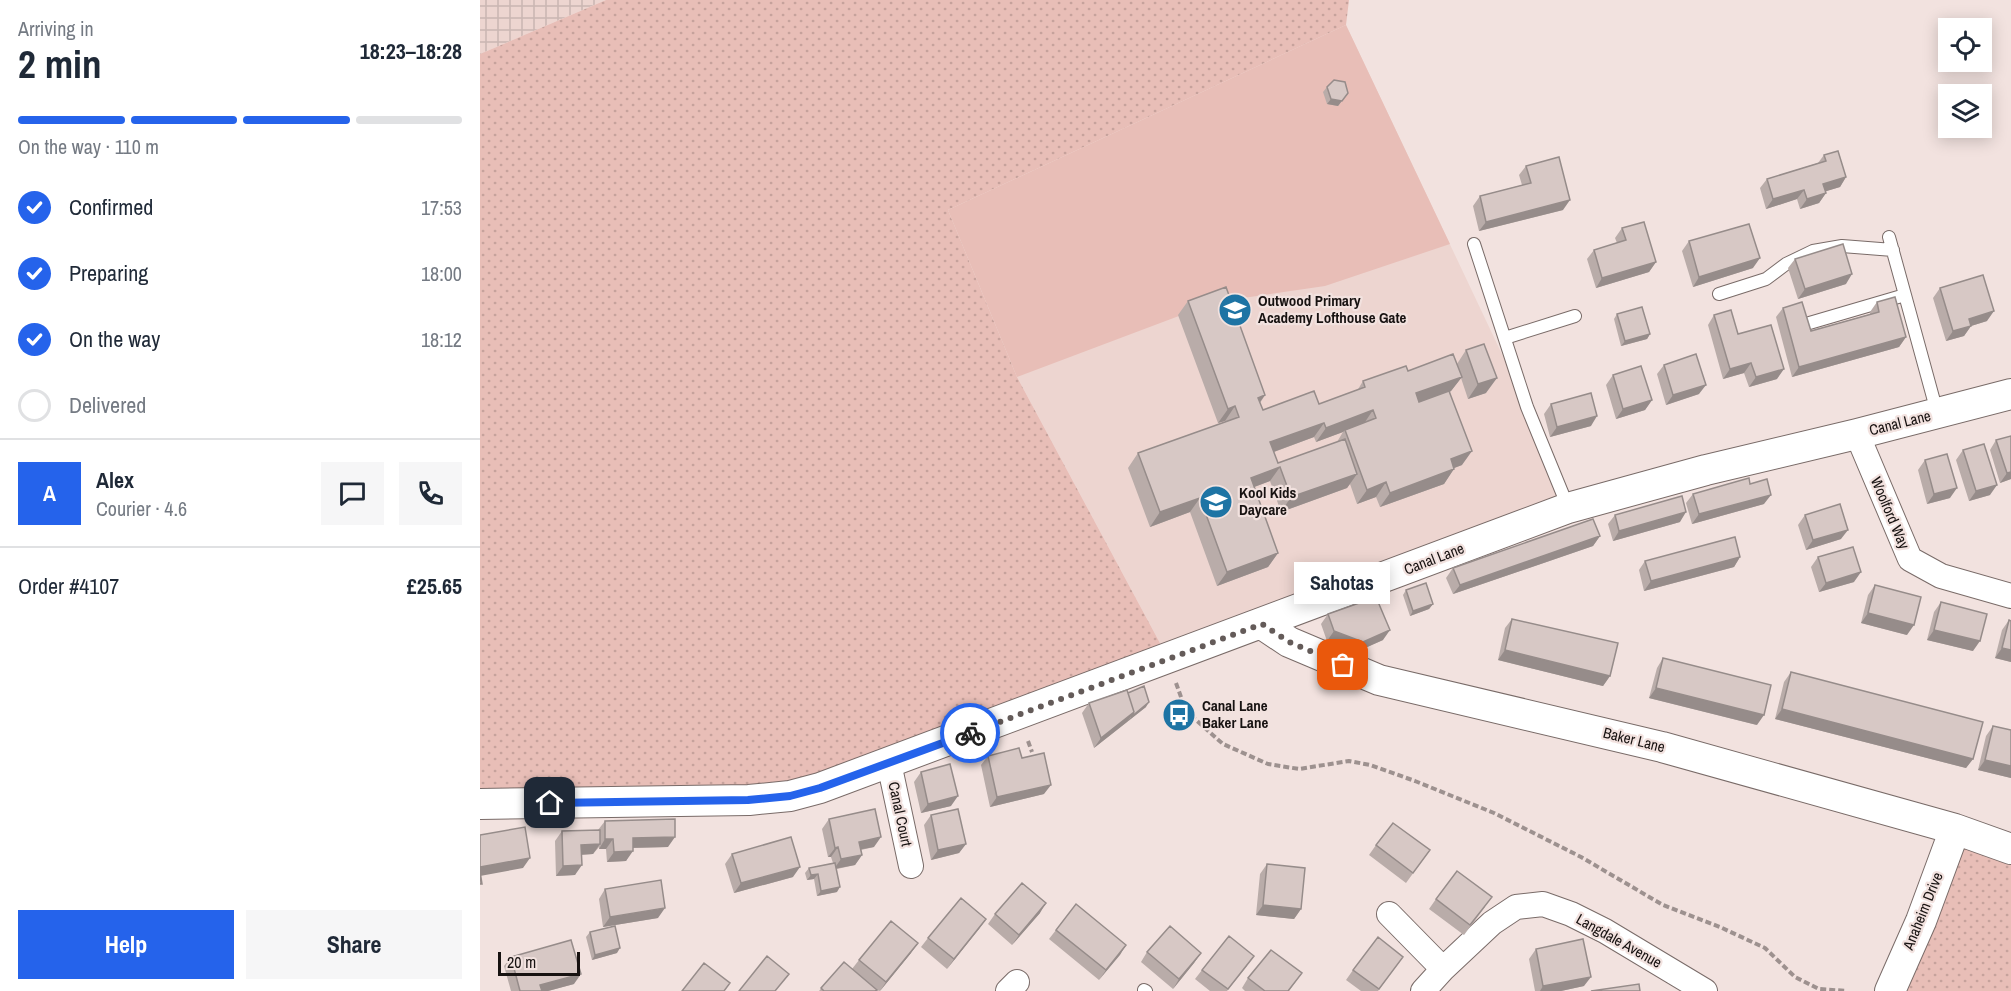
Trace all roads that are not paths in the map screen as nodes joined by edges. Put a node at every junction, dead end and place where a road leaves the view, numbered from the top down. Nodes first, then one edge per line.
1 (1889, 237) dead end
2 (1474, 243) dead end
3 (1893, 250) junction
4 (1719, 294) dead end
5 (1905, 295) junction
6 (1575, 316) dead end
7 (1806, 324) edge
8 (1504, 338) junction
9 (2011, 394) edge
10 (1937, 413) junction
11 (1857, 434) junction
12 (1568, 508) junction
13 (2011, 596) edge
14 (1262, 624) junction
15 (889, 763) junction
16 (480, 804) edge
17 (1954, 829) junction
18 (2011, 849) edge
19 (911, 866) dead end
20 (1389, 914) dead end
21 (1443, 969) junction
22 (1423, 991) edge
23 (1705, 991) edge
24 (1890, 991) edge

1 - 3 lane
2 - 8 lane
3 - 4 lane
3 - 5 lane
5 - 7 lane
5 - 10 lane
6 - 8 lane
8 - 12 lane
9 - 10 street, Canal Lane
10 - 11 street, Canal Lane
11 - 12 street, Canal Lane
11 - 13 street, Woolford Way
12 - 14 street, Canal Lane
14 - 15 street, Canal Lane
14 - 17 street, Baker Lane
15 - 16 street, Canal Lane
15 - 19 street, Canal Court
17 - 18 street, Baker Lane
17 - 24 street, Anaheim Drive
20 - 21 street
21 - 22 street, Langdale Avenue
21 - 23 street, Langdale Avenue

